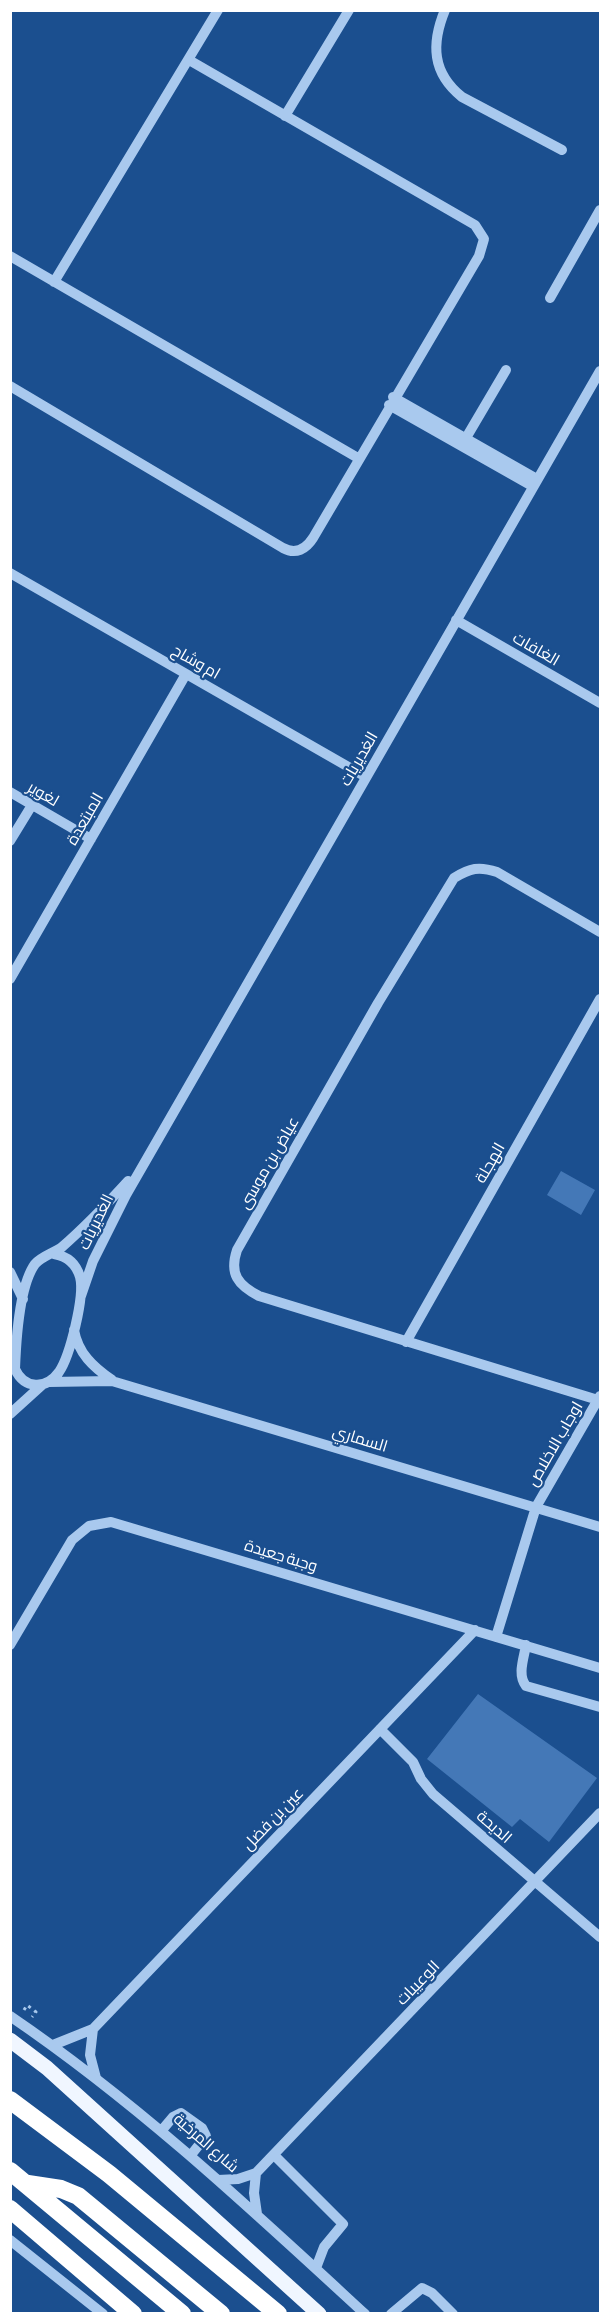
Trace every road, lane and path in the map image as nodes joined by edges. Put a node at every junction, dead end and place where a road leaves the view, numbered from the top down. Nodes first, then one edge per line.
1 (218, 10) edge
2 (349, 10) edge
3 (445, 10) edge
4 (189, 60) junction
5 (285, 116) junction
6 (562, 150) dead end
7 (600, 210) edge
8 (10, 256) edge
9 (54, 282) junction
10 (550, 298) dead end
11 (506, 370) dead end
12 (600, 371) edge
13 (10, 386) edge
14 (391, 401) junction
15 (464, 442) junction
16 (358, 458) junction
17 (534, 482) junction
18 (10, 573) edge
19 (456, 620) junction
20 (186, 674) junction
21 (600, 704) edge
22 (366, 777) junction
23 (10, 792) edge
24 (32, 805) junction
25 (91, 838) junction
26 (10, 841) edge
27 (600, 932) edge
28 (10, 979) edge
29 (600, 999) edge
30 (145, 1163) junction
31 (54, 1254) junction
32 (10, 1272) edge
33 (81, 1296) junction
34 (23, 1299) junction
35 (74, 1329) junction
36 (406, 1342) junction
37 (13, 1353) edge
38 (112, 1381) junction
39 (46, 1384) junction
40 (599, 1398) edge
41 (10, 1414) edge
42 (536, 1507) junction
43 (600, 1527) edge
44 (475, 1630) junction
45 (496, 1636) junction
46 (10, 1645) edge
47 (526, 1645) junction
48 (600, 1668) edge
49 (600, 1707) edge
50 (380, 1729) junction
51 (600, 1813) edge
52 (535, 1882) junction
53 (600, 1937) edge
54 (27, 2005) dead end
55 (10, 2016) edge
56 (30, 2020) dead end
57 (93, 2029) junction
58 (10, 2040) edge
59 (53, 2045) junction
60 (97, 2080) junction
61 (10, 2100) edge
62 (162, 2130) junction
63 (191, 2155) junction
64 (274, 2155) junction
65 (10, 2171) edge
66 (256, 2173) junction
67 (218, 2180) junction
68 (28, 2184) junction
69 (10, 2209) edge
70 (257, 2214) junction
71 (10, 2240) edge
72 (316, 2268) junction
73 (103, 2313) edge
74 (133, 2313) edge
75 (182, 2313) edge
76 (220, 2313) edge
77 (278, 2313) edge
78 (319, 2313) edge
79 (365, 2313) edge
80 (391, 2313) edge
81 (453, 2313) edge

1 - 4 street
2 - 5 street
3 - 6 street
4 - 5 street
4 - 9 street
5 - 14 street
7 - 10 street
8 - 9 street
9 - 16 street
11 - 15 street
12 - 17 street, الغديريات
13 - 16 street
14 - 15 street
14 - 16 street
15 - 17 street
17 - 19 street, الغديريات
18 - 20 street, ام وشاح
19 - 21 street, الغافات
19 - 22 street, الغديريات
20 - 22 street, ام وشاح
20 - 25 street, المبتعدة
22 - 30 street, الغديريات
23 - 24 street, لغوير
24 - 25 street, لغوير
24 - 26 street
25 - 28 street, المبتعدة
27 - 36 street, عياض بن موسى
29 - 36 street, الهجلة
30 - 31 street, الغديريات
30 - 33 street, الغديريات
31 - 33 street
31 - 34 street, الغديريات
32 - 34 street
33 - 35 street
34 - 37 street, الغديريات
35 - 38 street, السماري
35 - 39 street
36 - 40 street, عياض بن موسى
37 - 39 street, الغديريات
38 - 39 street, السماري
38 - 42 street, السماري
39 - 41 street
40 - 42 street, اوجاب الاخلاص
42 - 43 street, السماري
42 - 45 street, اوجاب الاخلاص
44 - 45 street, وجبة جعيدة
44 - 46 street, وجبة جعيدة
44 - 50 street, عين بن فضل
45 - 47 street, وجبة جعيدة
47 - 48 street, وجبة جعيدة
47 - 49 street
50 - 52 street, الديحة
50 - 57 street, عين بن فضل
51 - 52 street, الوعيبات
52 - 53 street, الديحة
52 - 64 street, الوعيبات
54 - 56 path
55 - 59 street, شارع المرخية
57 - 59 street, عين بن فضل
57 - 60 street
58 - 78 main road
59 - 60 street, شارع المرخية
60 - 62 street, شارع المرخية
61 - 77 highway
62 - 63 street, شارع المرخية
62 - 63 street
63 - 67 street, شارع المرخية
64 - 66 street, الوعيبات
64 - 72 street
65 - 68 highway
66 - 67 street
66 - 70 street
67 - 70 street, شارع المرخية
68 - 75 highway
68 - 76 highway
69 - 74 highway
70 - 72 street, شارع المرخية
71 - 73 street
72 - 79 street, شارع المرخية
80 - 81 street

